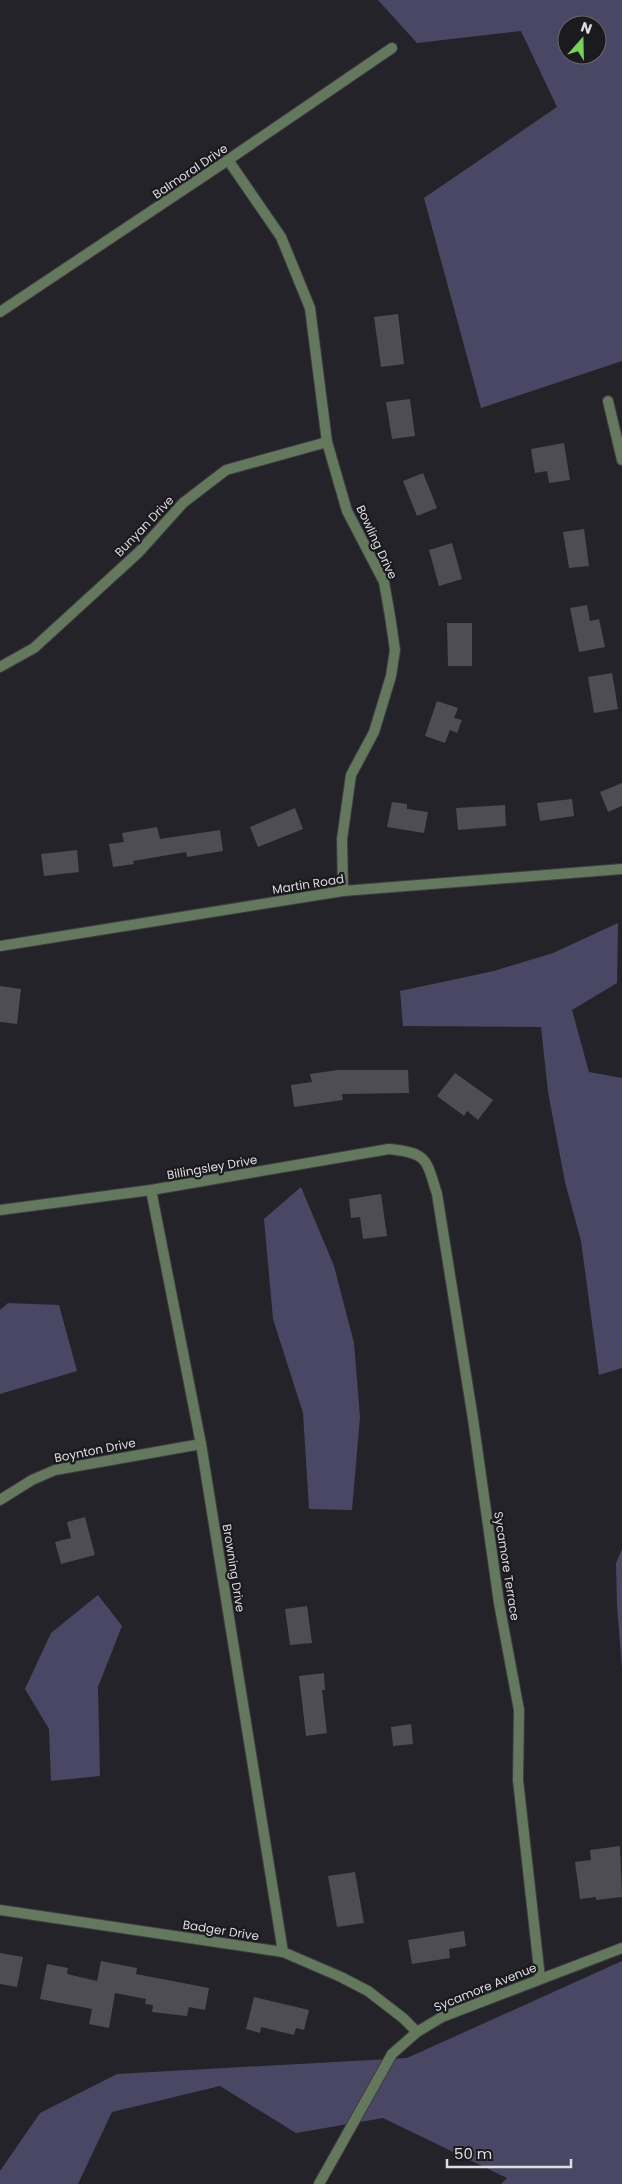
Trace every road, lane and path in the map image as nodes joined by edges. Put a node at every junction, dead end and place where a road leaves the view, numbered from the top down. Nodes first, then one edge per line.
1 (392, 48) dead end
2 (228, 160) junction
3 (0, 312) edge
4 (608, 401) dead end
5 (327, 442) junction
6 (622, 460) edge
7 (0, 667) edge
8 (622, 868) edge
9 (342, 891) junction
10 (0, 946) edge
11 (426, 1160) joint
12 (151, 1190) junction
13 (0, 1210) edge
14 (201, 1444) junction
15 (0, 1500) edge
16 (0, 1910) edge
17 (622, 1948) edge
18 (283, 1952) junction
19 (540, 1978) junction
20 (417, 2032) junction
21 (319, 2184) edge

1 - 2 street, Balmoral Drive
2 - 3 street, Balmoral Drive
2 - 5 street, Bowling Drive
4 - 6 street
5 - 7 street, Bunyan Drive
5 - 9 street, Bowling Drive
8 - 9 street, Martin Road
9 - 10 street, Martin Road
11 - 12 street, Billingsley Drive
11 - 19 street, Sycamore Terrace
12 - 13 street, Billingsley Drive
12 - 14 street, Browning Drive
14 - 15 street, Boynton Drive
14 - 18 street, Browning Drive
16 - 18 street, Badger Drive
17 - 19 street, Sycamore Avenue
18 - 20 street, Badger Drive
19 - 20 street, Sycamore Avenue
20 - 21 street, Sycamore Avenue

